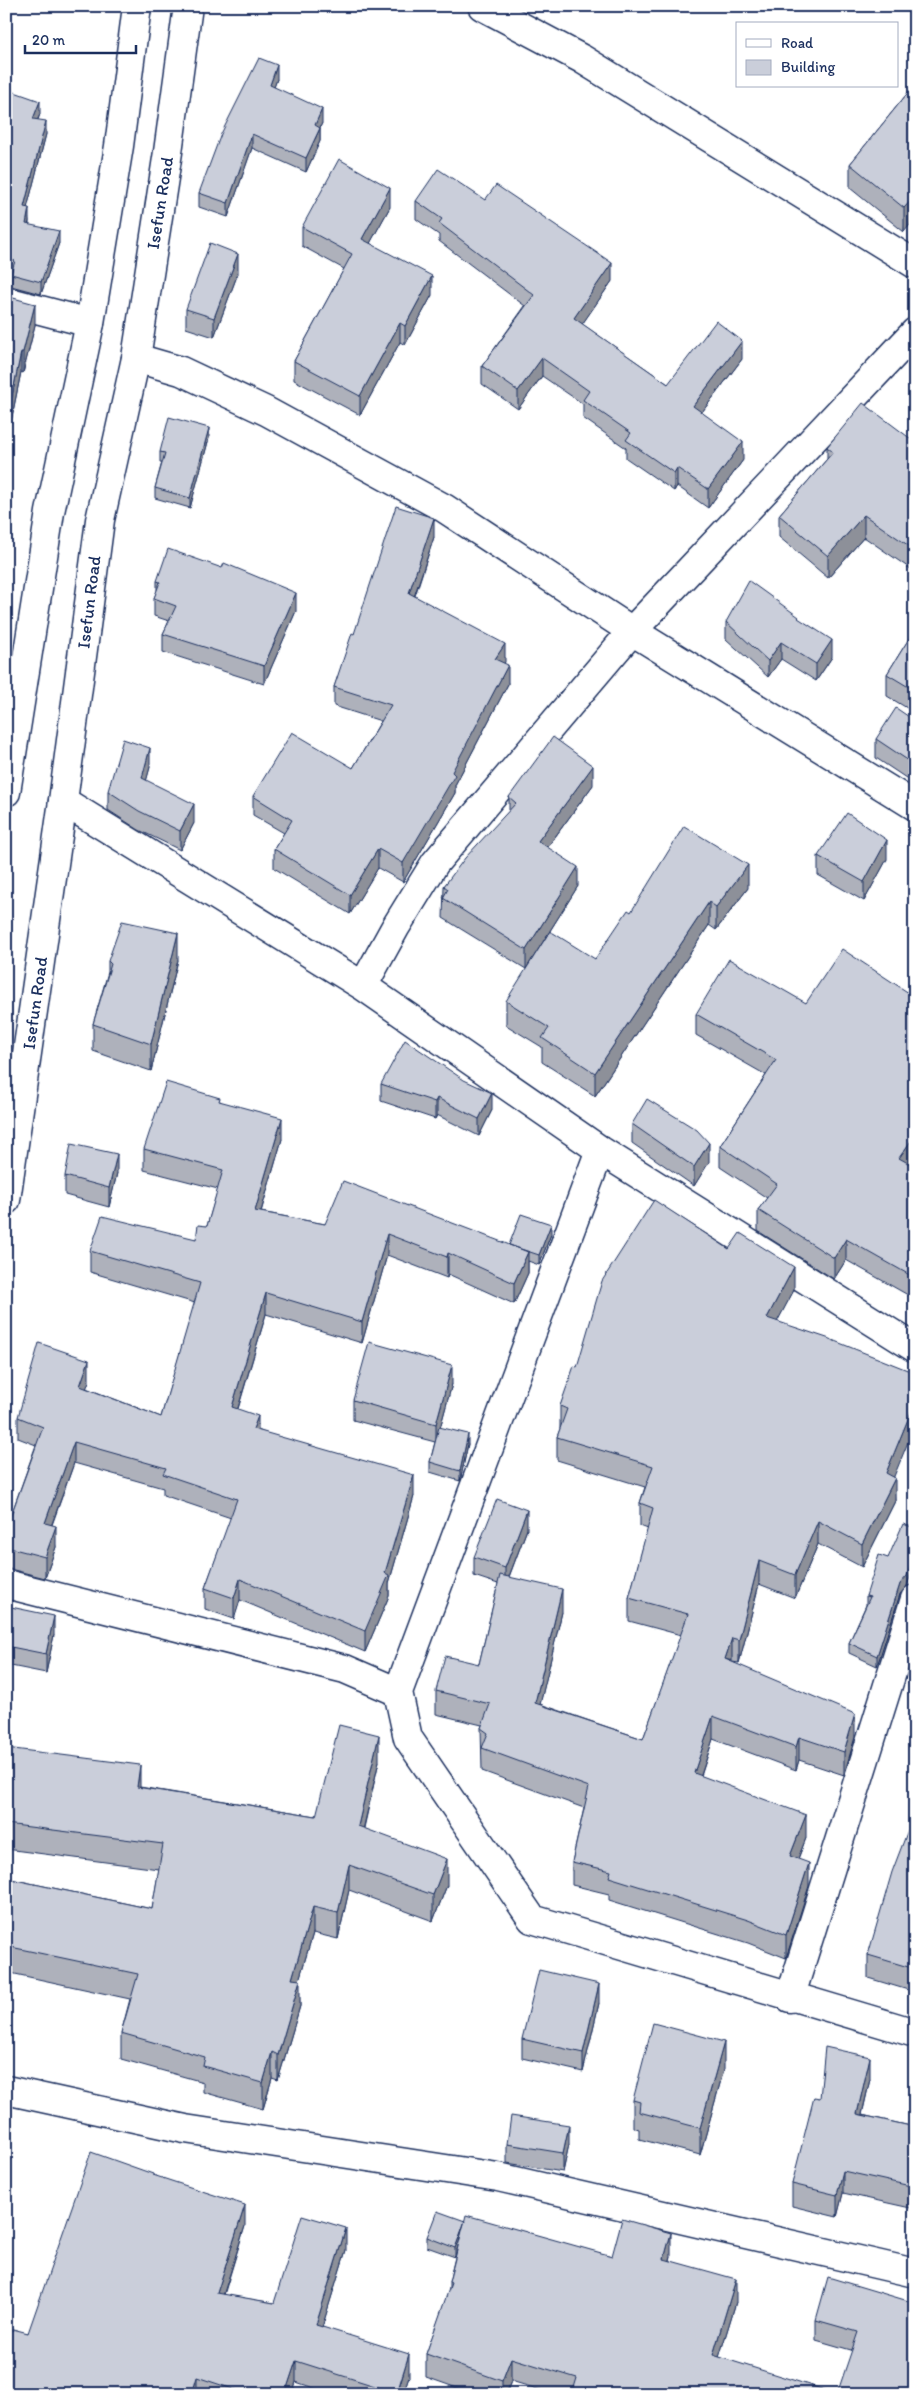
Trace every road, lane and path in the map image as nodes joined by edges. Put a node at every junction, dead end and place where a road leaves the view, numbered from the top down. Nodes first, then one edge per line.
1 (137, 6) edge
2 (188, 6) edge
3 (482, 6) edge
4 (915, 264) edge
5 (6, 301) edge
6 (90, 323) junction
7 (915, 332) edge
8 (136, 358) junction
9 (632, 631) junction
10 (7, 781) edge
11 (63, 801) junction
12 (915, 806) edge
13 (363, 986) junction
14 (600, 1150) junction
15 (6, 1200) edge
16 (915, 1348) edge
17 (6, 1584) edge
18 (915, 1599) edge
19 (398, 1692) junction
20 (790, 1998) junction
21 (915, 2033) edge
22 (6, 2090) edge
23 (915, 2273) edge

1 - 6 street
2 - 8 street, Isefun Road
3 - 4 street
5 - 6 street
6 - 10 street
7 - 9 street
8 - 9 street
8 - 11 street, Isefun Road
9 - 12 street
9 - 13 street
11 - 13 street
11 - 15 street, Isefun Road
13 - 14 street
14 - 16 street
14 - 19 street
17 - 19 street
18 - 20 street
19 - 20 street
20 - 21 street
22 - 23 street

